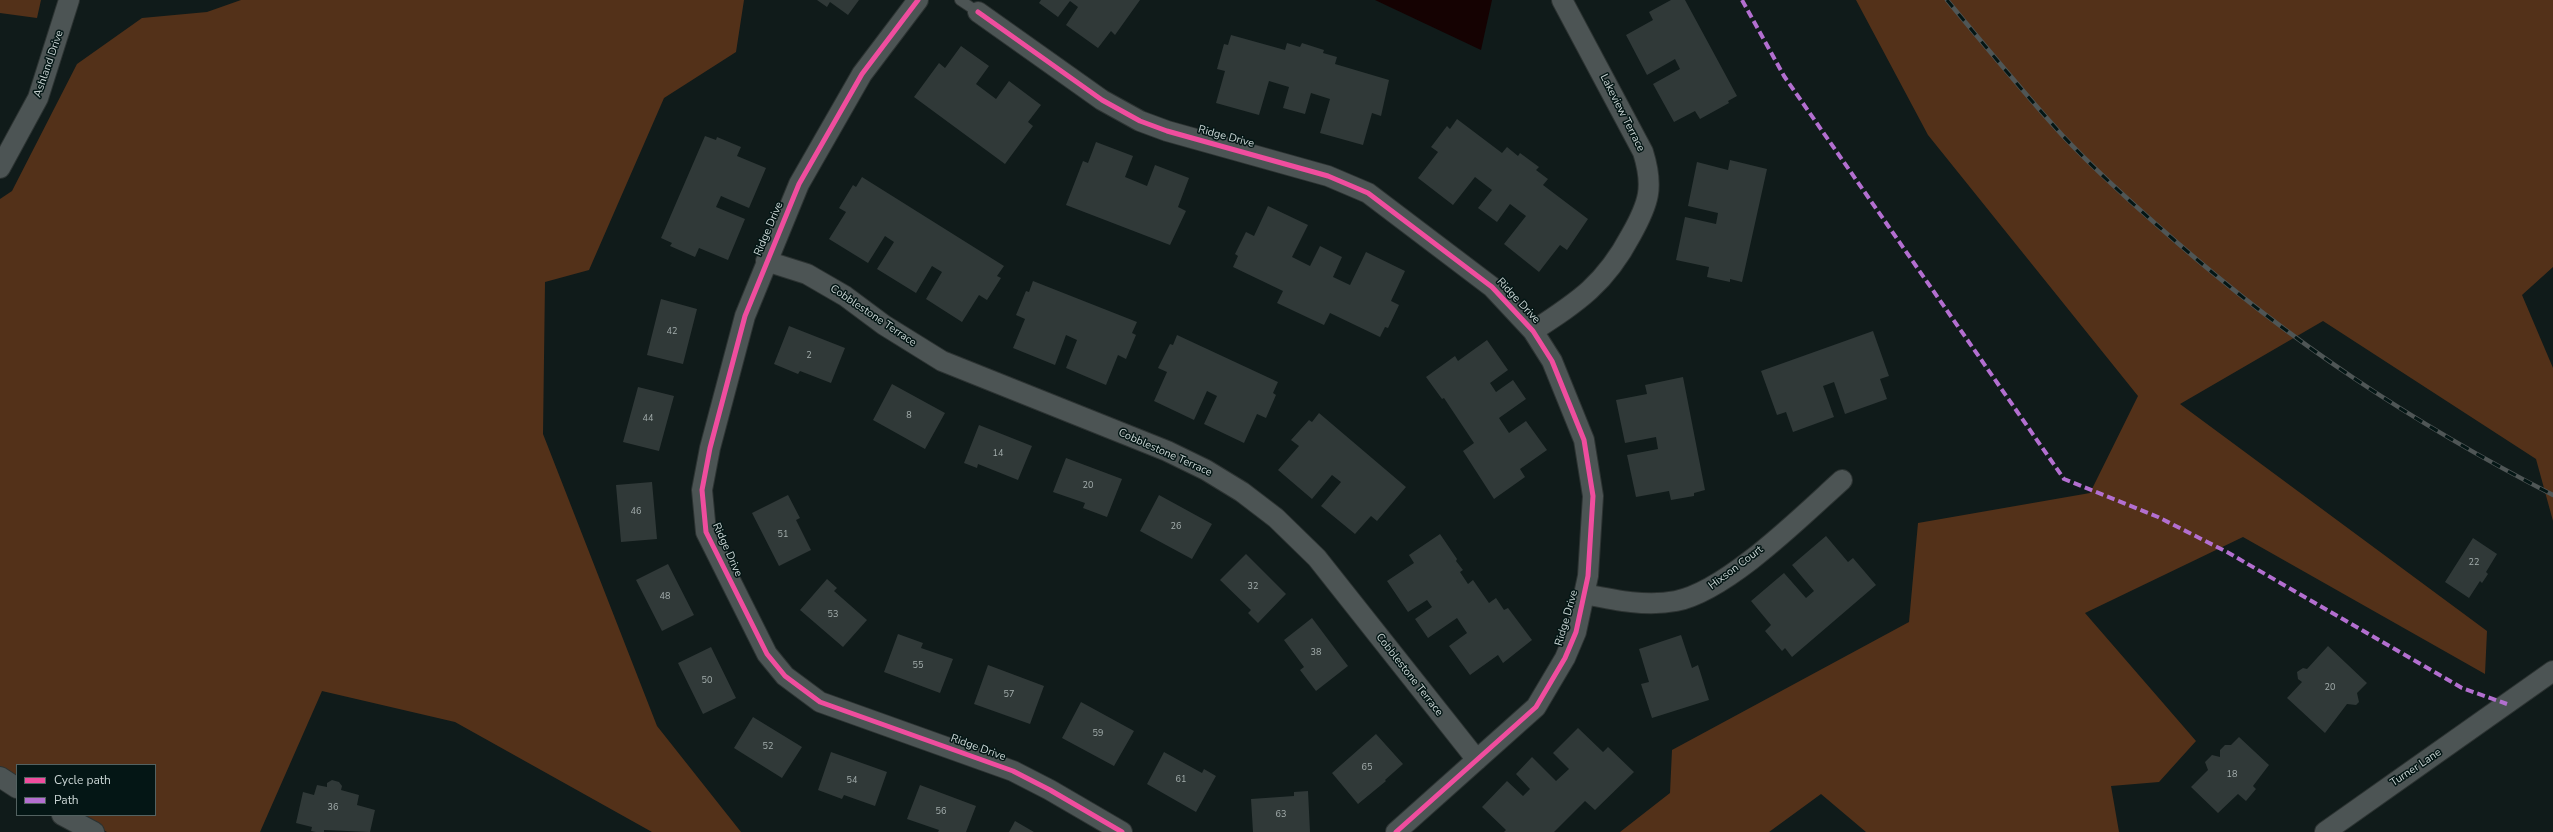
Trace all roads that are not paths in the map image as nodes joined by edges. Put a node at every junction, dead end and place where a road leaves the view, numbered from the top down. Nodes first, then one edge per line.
1 (69, 0) edge
2 (918, 0) edge
3 (960, 0) edge
4 (1562, 0) edge
5 (978, 12) joint
6 (0, 168) edge
7 (766, 261) junction
8 (1533, 331) junction
9 (1842, 480) dead end
10 (1585, 594) junction
11 (2553, 671) edge
12 (1477, 760) junction
13 (0, 777) edge
14 (16, 787) edge
15 (64, 816) edge
16 (94, 832) edge
17 (1122, 832) edge
18 (1396, 832) edge
19 (2325, 832) edge

1 - 6 street, Ashland Drive
2 - 7 street, Ridge Drive
3 - 5 lane, Ridge Drive
4 - 8 street, Lakeview Terrace
5 - 8 street, Ridge Drive
7 - 12 street, Cobblestone Terrace
7 - 17 street, Ridge Drive
8 - 10 street, Ridge Drive
9 - 10 street, Hixson Court
10 - 12 street, Ridge Drive
11 - 19 street, Turner Lane
12 - 18 street, Ridge Drive
13 - 14 street
15 - 16 street

